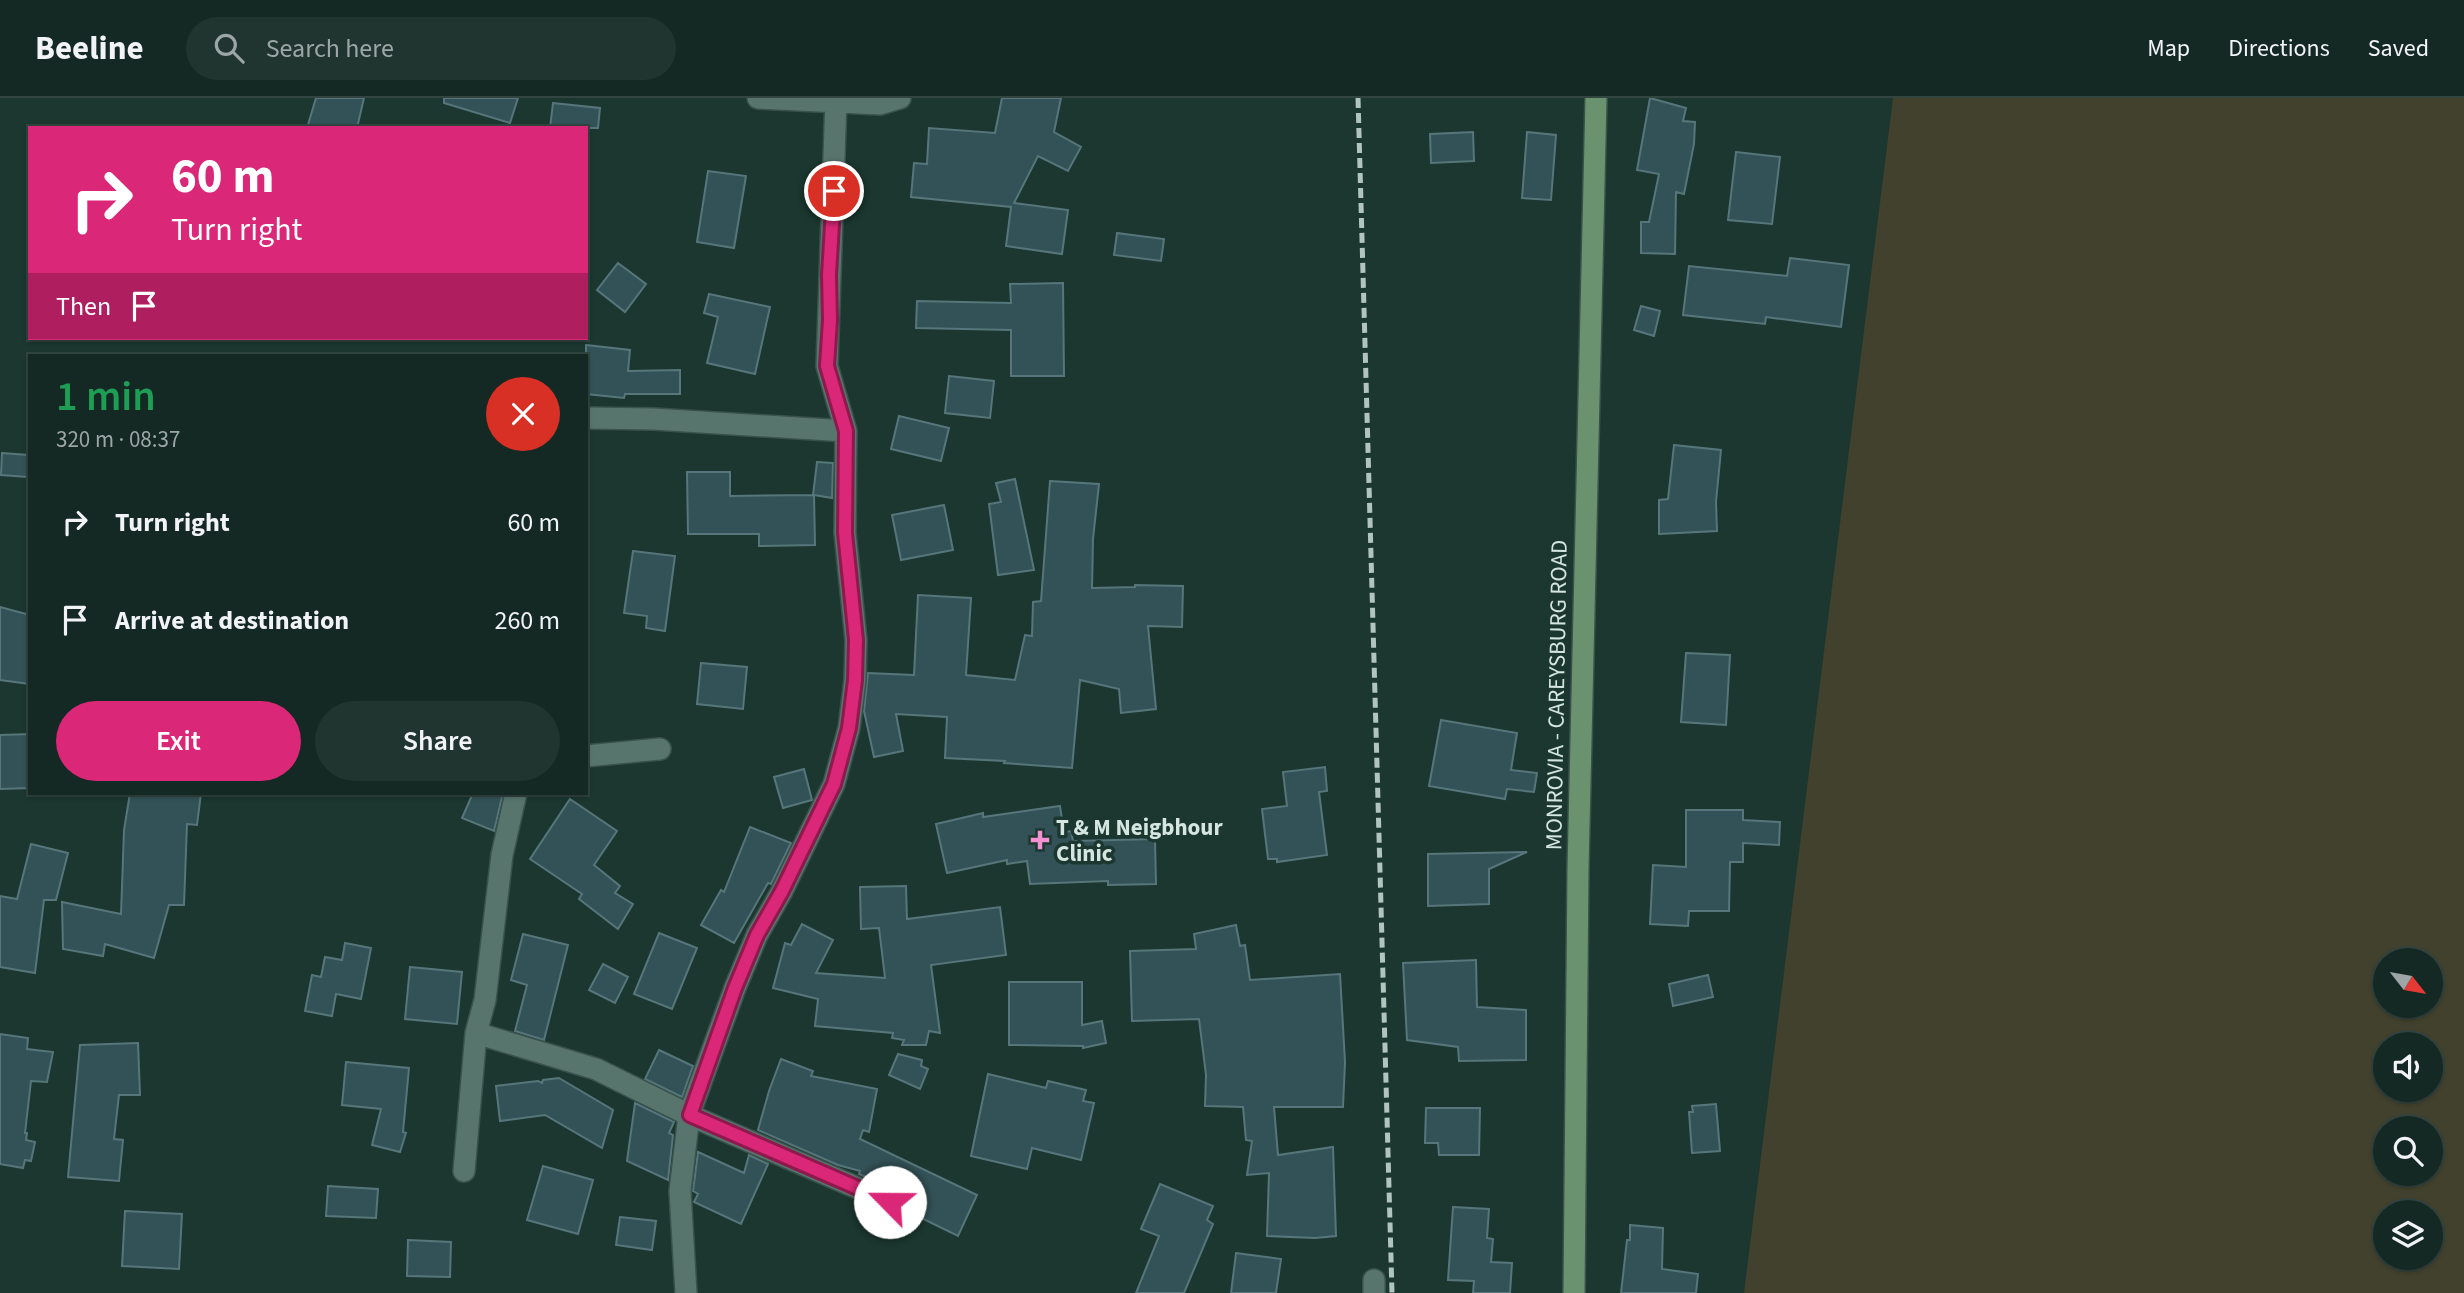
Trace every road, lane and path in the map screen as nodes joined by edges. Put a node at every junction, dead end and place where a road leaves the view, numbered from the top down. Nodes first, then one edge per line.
1 (758, 98) edge
2 (900, 98) edge
3 (1596, 98) edge
4 (835, 99) edge
5 (588, 418) edge
6 (846, 431) junction
7 (660, 748) dead end
8 (588, 756) edge
9 (516, 795) edge
10 (476, 1033) junction
11 (690, 1115) junction
12 (464, 1171) dead end
13 (890, 1202) dead end
14 (686, 1293) edge
15 (1574, 1293) edge

1 - 4 street
2 - 4 street
3 - 15 main road, MONROVIA - CAREYSBURG ROAD
4 - 6 street
5 - 6 street
6 - 11 street
7 - 8 street
9 - 10 street
10 - 11 street
10 - 12 street
11 - 13 street
11 - 14 street

